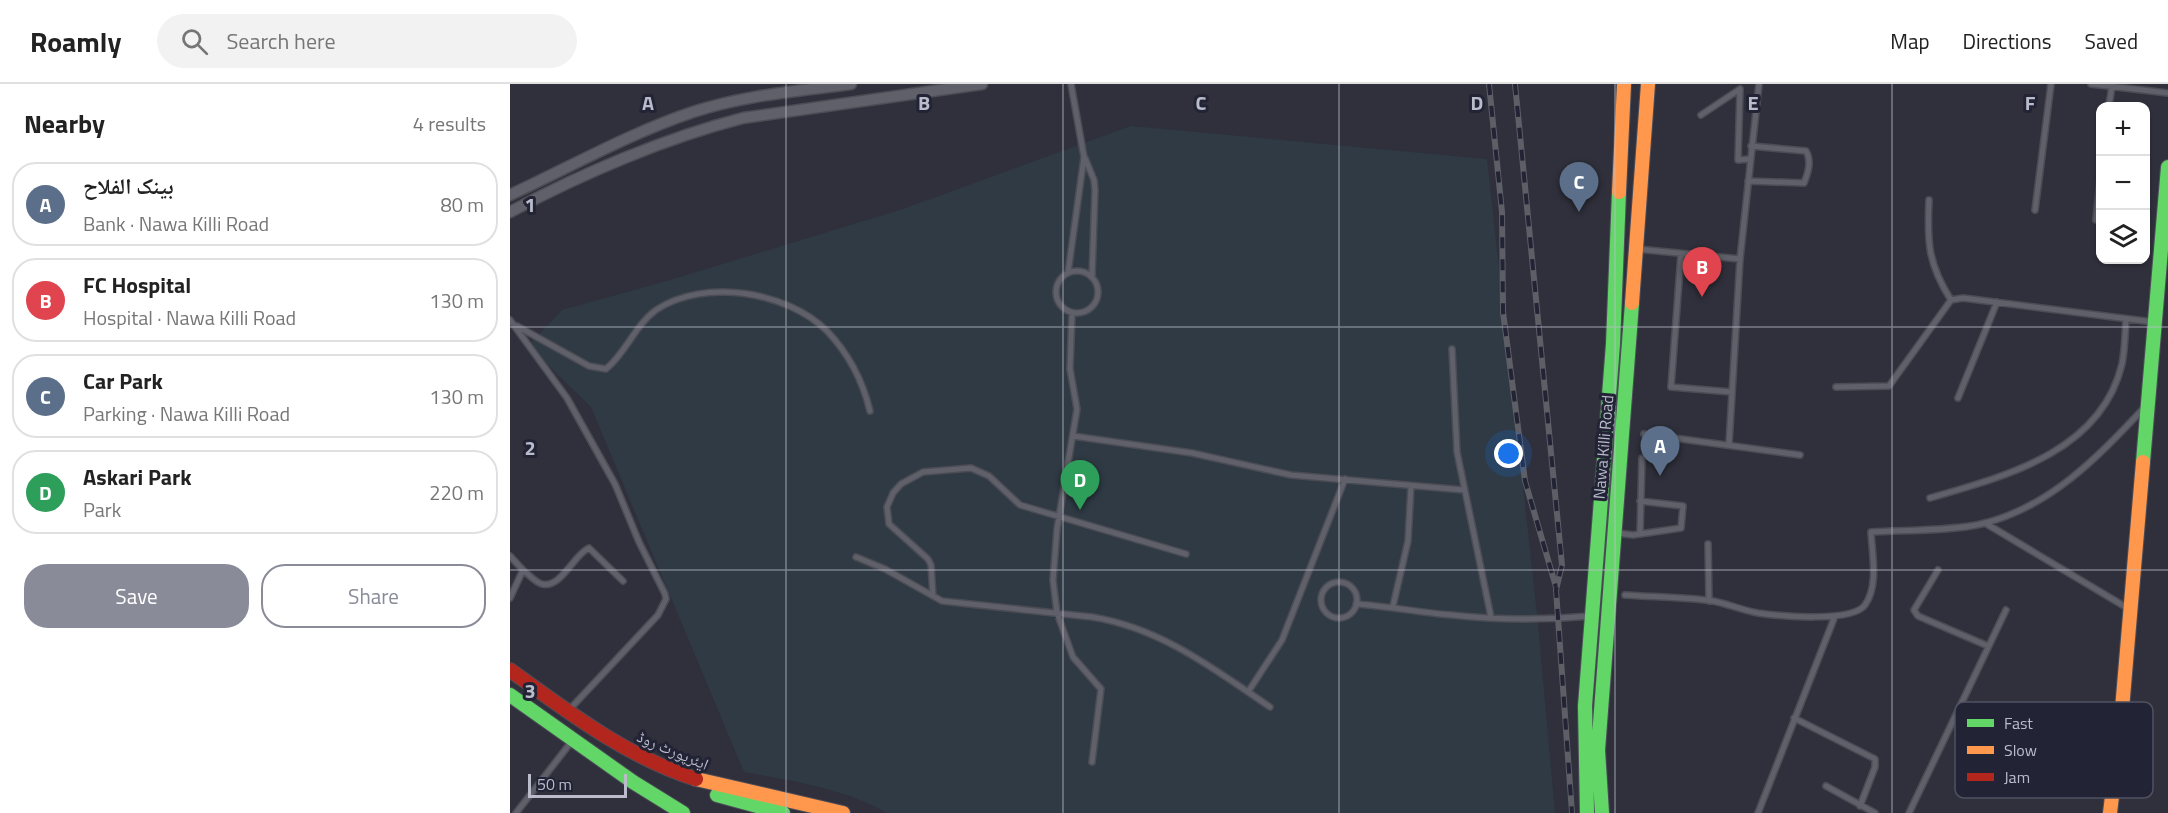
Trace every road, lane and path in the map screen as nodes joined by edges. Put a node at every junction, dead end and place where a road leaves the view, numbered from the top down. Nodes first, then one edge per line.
1 (851, 84) edge
2 (982, 84) edge
3 (1071, 84) edge
4 (1624, 84) edge
5 (1648, 84) edge
6 (1759, 84) edge
7 (2051, 84) edge
8 (2091, 84) edge
9 (2112, 86) junction
10 (2168, 93) edge
11 (2110, 102) edge
12 (1701, 115) dead end
13 (1751, 146) junction
14 (1084, 157) junction
15 (1750, 159) junction
16 (2168, 166) edge
17 (1748, 181) junction
18 (510, 195) edge
19 (1929, 200) dead end
20 (2035, 210) dead end
21 (510, 212) edge
22 (2166, 220) edge
23 (1635, 248) junction
24 (1681, 254) junction
25 (1740, 259) junction
26 (1068, 273) junction
27 (1092, 277) junction
28 (1951, 300) junction
29 (1997, 302) junction
30 (1072, 313) junction
31 (2126, 319) junction
32 (510, 320) edge
33 (2155, 322) junction
34 (516, 326) junction
35 (1452, 349) dead end
36 (1836, 387) dead end
37 (1732, 392) junction
38 (1958, 398) dead end
39 (2148, 405) junction
40 (870, 411) dead end
41 (1644, 434) dead end
42 (1073, 436) junction
43 (1729, 444) junction
44 (1800, 455) dead end
45 (1642, 458) dead end
46 (1345, 479) junction
47 (1412, 486) junction
48 (1464, 489) junction
49 (1930, 498) dead end
50 (1640, 501) junction
51 (1059, 515) junction
52 (1985, 523) junction
53 (1613, 532) junction
54 (1640, 534) junction
55 (1708, 544) dead end
56 (1186, 554) dead end
57 (510, 556) edge
58 (856, 557) dead end
59 (523, 570) junction
60 (1938, 570) dead end
61 (623, 581) dead end
62 (1625, 595) dead end
63 (933, 596) junction
64 (510, 598) edge
65 (1709, 601) junction
66 (1356, 604) junction
67 (1394, 606) junction
68 (2006, 610) dead end
69 (2131, 610) junction
70 (1057, 613) junction
71 (1591, 616) junction
72 (1835, 616) junction
73 (1491, 617) junction
74 (1988, 646) junction
75 (510, 670) edge
76 (1248, 692) junction
77 (510, 694) edge
78 (1962, 702) edge
79 (2121, 702) edge
80 (1270, 707) dead end
81 (567, 712) junction
82 (1955, 716) edge
83 (1794, 718) junction
84 (573, 740) junction
85 (1092, 762) dead end
86 (692, 778) junction
87 (1826, 786) dead end
88 (2112, 798) edge
89 (1860, 806) junction
90 (516, 813) edge
91 (683, 813) edge
92 (783, 813) edge
93 (843, 813) edge
94 (1587, 813) edge
95 (1602, 813) edge
96 (1758, 813) edge
97 (1875, 813) edge
98 (1909, 813) edge
99 (2110, 813) edge

1 - 18 street
2 - 21 street
3 - 14 lane
4 - 71 main road, Nawa Killi Road
5 - 23 main road, Nawa Killi Road
6 - 13 lane
7 - 20 lane
8 - 9 lane
9 - 10 lane
9 - 11 lane
12 - 15 lane
13 - 15 lane
13 - 17 lane
14 - 26 lane
14 - 27 lane
15 - 17 lane
16 - 22 main road
17 - 25 lane
19 - 28 lane
22 - 33 main road
23 - 24 lane
23 - 53 main road, Nawa Killi Road
24 - 25 lane
24 - 37 lane
25 - 37 lane
26 - 27 lane
26 - 30 lane
27 - 30 lane
28 - 29 lane
28 - 36 lane
29 - 31 lane
29 - 38 lane
30 - 42 lane
31 - 33 lane
31 - 49 lane
32 - 34 lane
33 - 39 main road
34 - 40 lane
34 - 81 lane
35 - 48 lane
37 - 43 lane
39 - 52 lane
39 - 69 main road
41 - 43 lane
42 - 46 lane
42 - 51 lane
43 - 44 lane
45 - 50 lane
46 - 47 lane
46 - 76 lane
47 - 48 lane
47 - 67 lane
48 - 73 lane
50 - 54 lane
50 - 54 lane
51 - 56 lane
51 - 63 lane
51 - 70 lane
52 - 69 lane
52 - 72 lane
53 - 54 lane
53 - 95 main road, Nawa Killi Road
55 - 65 lane
57 - 59 lane
58 - 63 lane
59 - 61 lane
59 - 64 lane
60 - 74 lane
62 - 65 lane
63 - 70 lane
65 - 72 lane
66 - 66 lane
66 - 67 lane
67 - 73 lane
68 - 74 lane
69 - 79 main road
70 - 76 lane
70 - 85 lane
71 - 73 lane
71 - 94 main road, Nawa Killi Road
72 - 83 lane
74 - 78 lane
75 - 81 main road, ایئرپورٹ روڈ
76 - 80 lane
77 - 84 main road
81 - 86 main road, ایئرپورٹ روڈ
82 - 98 lane
83 - 89 lane
83 - 96 lane
84 - 90 lane
84 - 91 main road
86 - 92 main road
86 - 93 main road, ایئرپورٹ روڈ
87 - 89 lane
88 - 99 main road
89 - 97 lane

